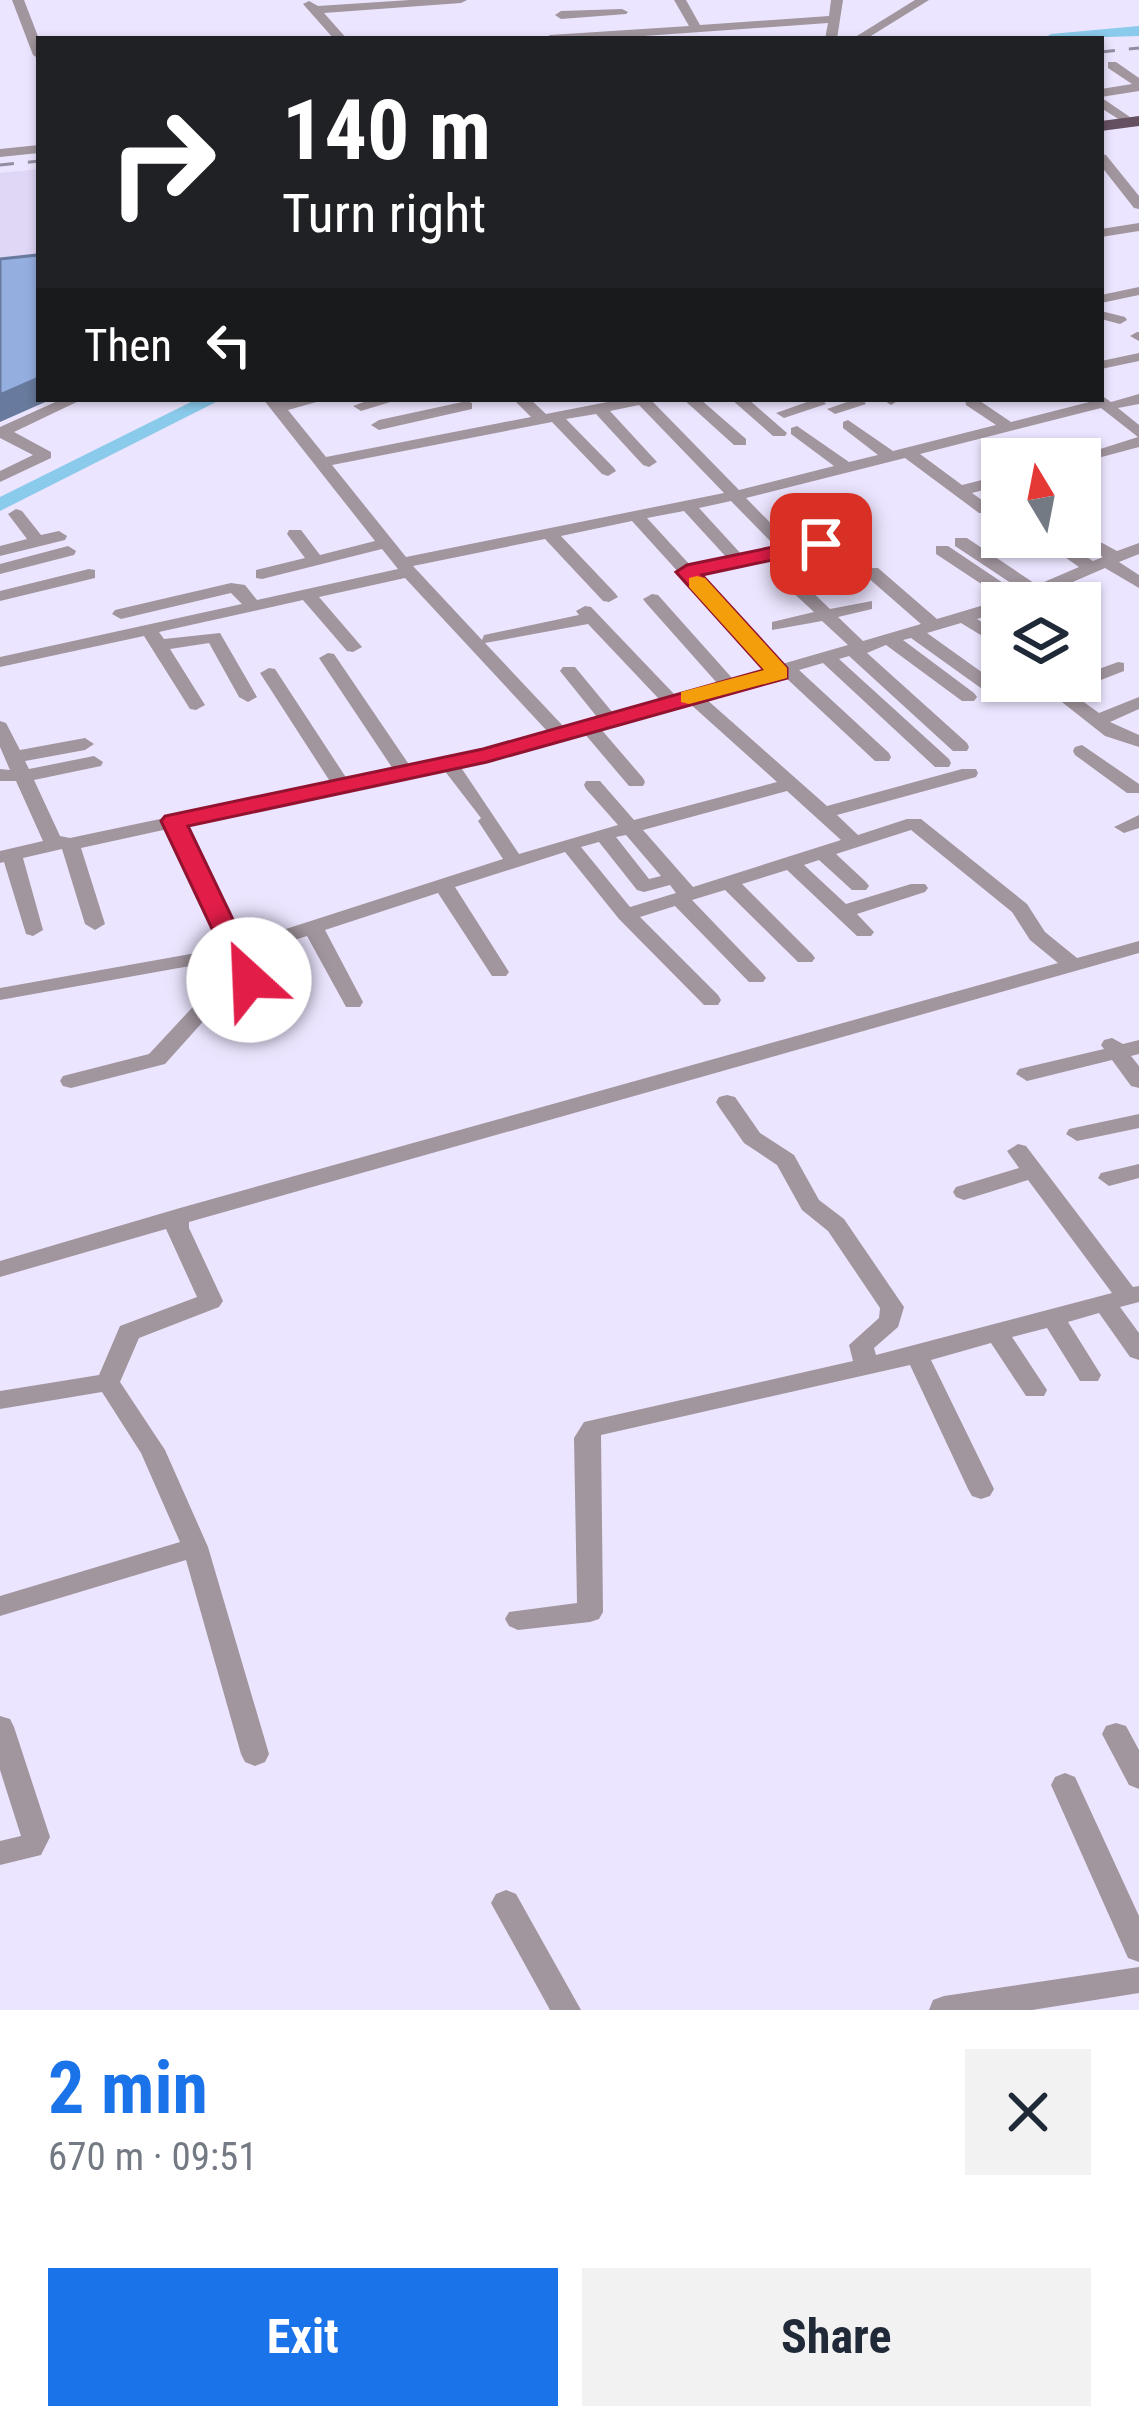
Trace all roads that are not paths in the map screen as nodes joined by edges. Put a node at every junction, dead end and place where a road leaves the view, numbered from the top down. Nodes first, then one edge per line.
1 (18, 0) edge
2 (460, 0) edge
3 (599, 0) edge
4 (680, 0) edge
5 (837, 0) edge
6 (901, 0) edge
7 (430, 1) edge
8 (405, 2) edge
9 (921, 2) edge
10 (310, 5) edge
11 (556, 6) edge
12 (834, 19) junction
13 (648, 25) dead end
14 (694, 25) junction
15 (570, 33) edge
16 (338, 36) edge
17 (831, 36) edge
18 (863, 36) edge
19 (36, 47) edge
20 (1139, 68) edge
21 (1104, 83) edge
22 (1139, 85) edge
23 (1117, 90) junction
24 (1104, 92) edge
25 (1104, 104) edge
26 (1135, 120) edge
27 (1104, 125) edge
28 (36, 149) edge
29 (0, 153) edge
30 (1104, 162) edge
31 (1139, 175) edge
32 (1116, 177) junction
33 (1137, 200) edge
34 (1139, 227) edge
35 (1104, 233) edge
36 (1139, 291) edge
37 (1104, 298) edge
38 (1104, 316) edge
39 (1120, 320) dead end
40 (1106, 398) edge
41 (1139, 399) edge
42 (68, 402) edge
43 (379, 402) edge
44 (464, 402) edge
45 (525, 402) edge
46 (632, 402) edge
47 (643, 402) edge
48 (694, 402) edge
49 (743, 402) edge
50 (816, 402) edge
51 (856, 402) edge
52 (971, 402) dead end
53 (1093, 402) edge
54 (274, 403) edge
55 (361, 406) dead end
56 (600, 409) junction
57 (836, 409) dead end
58 (784, 413) dead end
59 (549, 419) junction
60 (1139, 421) edge
61 (379, 424) dead end
62 (848, 425) dead end
63 (1009, 427) junction
64 (490, 430) junction
65 (1, 432) edge
66 (1139, 437) edge
67 (740, 442) dead end
68 (1101, 450) edge
69 (899, 455) junction
70 (325, 462) junction
71 (650, 462) dead end
72 (845, 468) junction
73 (608, 471) dead end
74 (0, 477) edge
75 (981, 486) edge
76 (960, 491) junction
77 (738, 495) junction
78 (688, 506) junction
79 (981, 507) edge
80 (16, 514) dead end
81 (638, 517) junction
82 (295, 534) dead end
83 (550, 534) junction
84 (38, 542) junction
85 (961, 542) dead end
86 (387, 543) junction
87 (821, 544) dead end
88 (1139, 548) edge
89 (942, 550) dead end
90 (0, 551) edge
91 (789, 551) junction
92 (1095, 558) edge
93 (1101, 558) edge
94 (738, 560) junction
95 (316, 561) junction
96 (1105, 562) junction
97 (406, 567) junction
98 (0, 568) edge
99 (687, 572) junction
100 (872, 572) dead end
101 (89, 574) dead end
102 (262, 574) dead end
103 (989, 582) edge
104 (999, 582) edge
105 (1060, 582) edge
106 (1139, 583) edge
107 (795, 586) dead end
108 (308, 594) junction
109 (0, 596) edge
110 (609, 597) dead end
111 (652, 599) dead end
112 (866, 605) dead end
113 (253, 606) junction
114 (981, 612) edge
115 (121, 614) dead end
116 (824, 615) junction
117 (965, 617) junction
118 (778, 626) dead end
119 (981, 628) edge
120 (925, 630) junction
121 (154, 637) junction
122 (490, 639) dead end
123 (891, 640) junction
124 (353, 647) dead end
125 (858, 650) junction
126 (328, 658) dead end
127 (829, 658) junction
128 (0, 662) edge
129 (1118, 667) dead end
130 (569, 671) dead end
131 (784, 671) junction
132 (269, 673) dead end
133 (981, 678) edge
134 (729, 686) junction
135 (248, 697) dead end
136 (968, 697) dead end
137 (682, 699) junction
138 (1139, 702) edge
139 (196, 705) dead end
140 (608, 719) junction
141 (1097, 721) junction
142 (587, 724) junction
143 (0, 727) edge
144 (558, 732) junction
145 (1139, 740) edge
146 (960, 747) dead end
147 (1082, 751) dead end
148 (89, 753) dead end
149 (882, 757) dead end
150 (449, 764) junction
151 (942, 764) dead end
152 (19, 766) junction
153 (969, 773) dead end
154 (406, 774) junction
155 (0, 776) edge
156 (636, 782) dead end
157 (793, 784) junction
158 (592, 785) dead end
159 (343, 787) junction
160 (1137, 788) edge
161 (1111, 798) dead end
162 (824, 813) junction
163 (173, 821) junction
164 (630, 826) junction
165 (603, 834) junction
166 (854, 842) junction
167 (64, 844) junction
168 (569, 844) junction
169 (822, 853) junction
170 (6, 856) edge
171 (515, 862) junction
172 (791, 863) junction
173 (728, 882) junction
174 (444, 886) junction
175 (859, 886) dead end
176 (918, 888) dead end
177 (681, 890) junction
178 (621, 909) dead end
179 (843, 912) junction
180 (95, 924) dead end
181 (314, 929) junction
182 (33, 930) dead end
183 (863, 932) dead end
184 (1139, 947) edge
185 (236, 952) junction
186 (805, 958) dead end
187 (1073, 965) junction
188 (500, 972) dead end
189 (756, 978) dead end
190 (0, 994) edge
191 (711, 1000) dead end
192 (353, 1002) dead end
193 (1121, 1046) edge
194 (1028, 1074) dead end
195 (71, 1081) dead end
196 (1139, 1081) edge
197 (727, 1102) dead end
198 (1139, 1121) edge
199 (1076, 1134) dead end
200 (1139, 1171) edge
201 (1108, 1178) dead end
202 (964, 1192) dead end
203 (178, 1218) junction
204 (0, 1268) edge
205 (1124, 1298) edge
206 (1054, 1319) junction
207 (997, 1334) junction
208 (1139, 1351) edge
209 (917, 1355) junction
210 (867, 1366) junction
211 (1089, 1375) dead end
212 (108, 1382) junction
213 (1035, 1390) dead end
214 (0, 1400) edge
215 (981, 1489) dead end
216 (195, 1547) junction
217 (0, 1606) edge
218 (518, 1619) dead end
219 (0, 1727) edge
220 (1116, 1734) dead end
221 (255, 1754) dead end
222 (1139, 1777) edge
223 (1065, 1785) dead end
224 (0, 1853) edge
225 (506, 1903) dead end
226 (1139, 1949) edge
227 (1139, 1980) edge
228 (566, 2010) edge
229 (944, 2010) edge

1 - 19 street
2 - 7 street
3 - 11 street
4 - 14 street
5 - 12 street
6 - 9 street
7 - 8 street
8 - 10 street
9 - 18 street
10 - 16 street
11 - 15 street
11 - 15 street
12 - 14 street
12 - 17 street
13 - 14 street
14 - 15 street
20 - 22 street
21 - 23 street
22 - 23 street
23 - 24 street
25 - 26 street
26 - 27 main road
28 - 29 street
30 - 32 street
31 - 32 street
32 - 33 street
34 - 35 street
36 - 37 street
38 - 39 street
40 - 41 street
40 - 60 street
40 - 66 street
42 - 65 street
43 - 55 street
44 - 61 street
44 - 64 street
45 - 59 street
46 - 56 street
47 - 77 street
48 - 67 street
49 - 72 street
50 - 58 street
51 - 57 street
52 - 63 street
53 - 63 street
54 - 70 street
56 - 59 street
56 - 71 street
59 - 64 street
59 - 73 street
62 - 69 street
63 - 69 street
64 - 70 street
65 - 74 street
66 - 68 street
69 - 72 street
69 - 76 street
70 - 86 street
72 - 77 street
75 - 76 street
76 - 79 street
77 - 78 street
77 - 91 street
78 - 81 street
78 - 94 street
80 - 84 street
81 - 83 street
81 - 99 street
82 - 95 street
83 - 97 street
83 - 110 street
84 - 90 street
84 - 98 street
85 - 104 street
86 - 95 street
86 - 97 street
87 - 91 street
88 - 96 street
89 - 103 street
91 - 94 street
92 - 96 street
93 - 96 street
94 - 99 street
95 - 102 street
96 - 105 street
96 - 106 street
97 - 108 street
97 - 144 street
99 - 131 street
100 - 120 street
101 - 109 street
107 - 116 street
108 - 113 street
108 - 124 street
111 - 134 street
112 - 116 street
113 - 115 street
113 - 121 street
114 - 117 street
116 - 118 street
116 - 125 street
117 - 119 street
117 - 120 street
120 - 123 street
120 - 133 street
121 - 128 street
121 - 135 street
121 - 139 street
122 - 137 street
123 - 125 street
123 - 136 street
125 - 127 street
125 - 146 street
126 - 154 street
127 - 131 street
127 - 151 street
129 - 141 street
130 - 140 street
131 - 134 street
131 - 149 street
132 - 159 street
134 - 137 street
137 - 140 street
137 - 157 street
138 - 141 street
140 - 142 street
141 - 145 street
142 - 144 street
142 - 156 street
143 - 152 street
144 - 150 street
147 - 160 street
148 - 152 street
150 - 154 street
150 - 171 street
152 - 155 street
152 - 167 street
153 - 162 street
154 - 159 street
157 - 162 street
157 - 164 street
158 - 164 street
159 - 163 street
160 - 161 street
162 - 166 street
163 - 167 street
163 - 185 street
164 - 165 street
164 - 177 street
165 - 168 street
165 - 177 street
166 - 169 street
166 - 187 street
167 - 170 street
167 - 180 street
168 - 171 street
168 - 178 street
169 - 172 street
169 - 175 street
170 - 182 street
171 - 174 street
172 - 173 street
172 - 179 street
173 - 177 street
173 - 186 street
174 - 181 street
174 - 188 street
176 - 179 street
177 - 189 street
177 - 191 street
179 - 183 street
181 - 185 street
181 - 192 street
184 - 187 street
185 - 190 street
185 - 195 street
187 - 203 street
193 - 194 street
193 - 196 street
197 - 210 street
198 - 199 street
200 - 201 street
202 - 205 street
203 - 204 street
203 - 212 street
205 - 206 street
205 - 208 street
206 - 207 street
206 - 211 street
207 - 209 street
207 - 213 street
209 - 210 street
209 - 215 street
210 - 218 street
212 - 214 street
212 - 216 street
216 - 217 street
216 - 221 street
219 - 224 street
220 - 222 street
223 - 226 street
225 - 228 street
227 - 229 street

